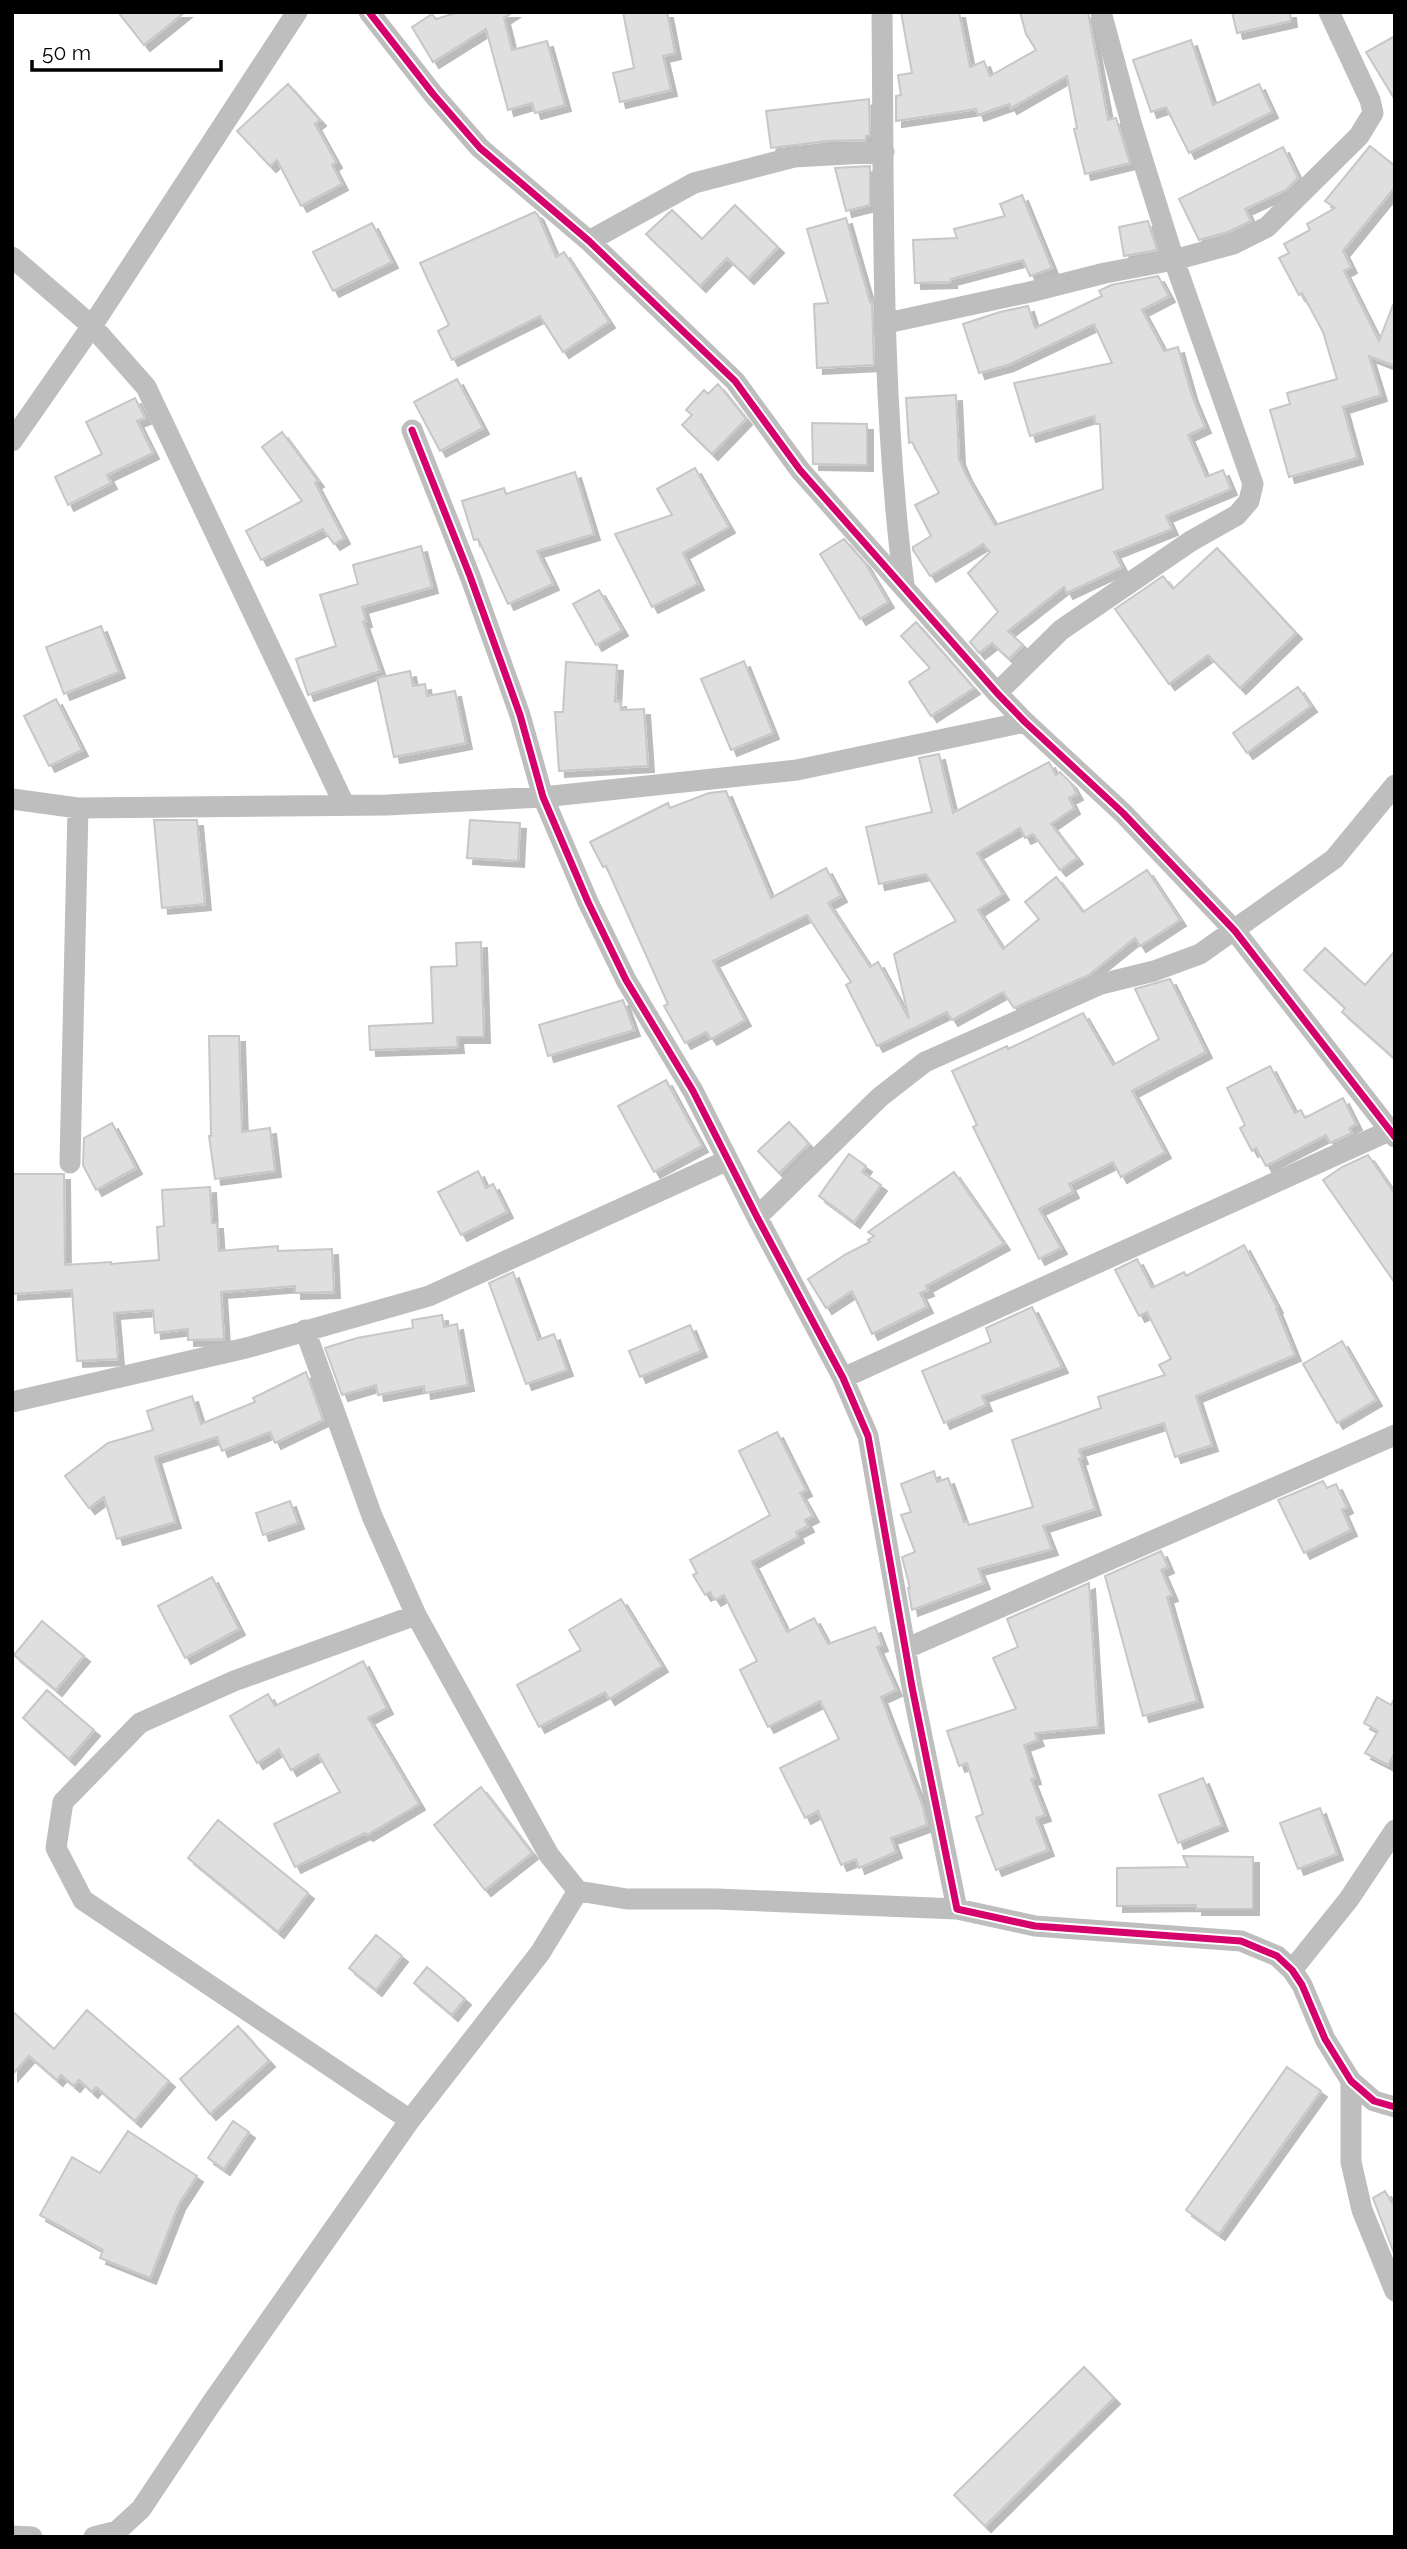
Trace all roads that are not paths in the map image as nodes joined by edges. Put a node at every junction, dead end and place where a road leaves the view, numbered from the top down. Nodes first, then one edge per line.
1 (297, 12) edge
2 (369, 12) edge
3 (882, 12) edge
4 (1101, 12) edge
5 (1329, 12) edge
6 (884, 152) junction
7 (589, 241) junction
8 (12, 257) edge
9 (1174, 260) junction
10 (887, 323) junction
11 (92, 326) junction
12 (412, 430) dead end
13 (12, 441) edge
14 (904, 585) junction
15 (997, 693) junction
16 (1025, 722) junction
17 (1395, 785) edge
18 (542, 797) junction
19 (12, 799) edge
20 (344, 804) junction
21 (78, 808) junction
22 (1235, 931) junction
23 (1392, 1134) edge
24 (728, 1160) junction
25 (69, 1163) dead end
26 (757, 1217) junction
27 (304, 1330) junction
28 (843, 1378) junction
29 (12, 1402) edge
30 (1395, 1435) edge
31 (416, 1615) junction
32 (905, 1649) junction
33 (1395, 1830) edge
34 (578, 1891) junction
35 (957, 1909) junction
36 (1292, 1970) junction
37 (1351, 2081) junction
38 (1395, 2107) edge
39 (410, 2120) junction
40 (1395, 2291) edge
41 (12, 2536) edge
42 (32, 2537) edge
43 (94, 2537) edge

1 - 11 street
2 - 7 street
3 - 6 street
4 - 9 street
5 - 9 street
6 - 7 street
6 - 10 street
7 - 14 street
8 - 11 street
9 - 10 street
9 - 15 street
10 - 14 street
11 - 13 street
11 - 20 street
12 - 18 street
14 - 15 street
15 - 16 street
16 - 18 street
16 - 22 street
17 - 22 street
18 - 20 street
18 - 24 street
19 - 21 street
20 - 21 street
21 - 25 street
22 - 23 street
22 - 26 street
23 - 28 street
24 - 26 street
24 - 27 street
26 - 28 street
27 - 29 street
27 - 31 street
28 - 32 street
30 - 32 street
31 - 34 street
31 - 39 street
32 - 35 street
33 - 36 street
34 - 35 street
34 - 39 street
35 - 36 street
36 - 37 street
37 - 38 street
37 - 40 street
39 - 43 street
41 - 42 street

